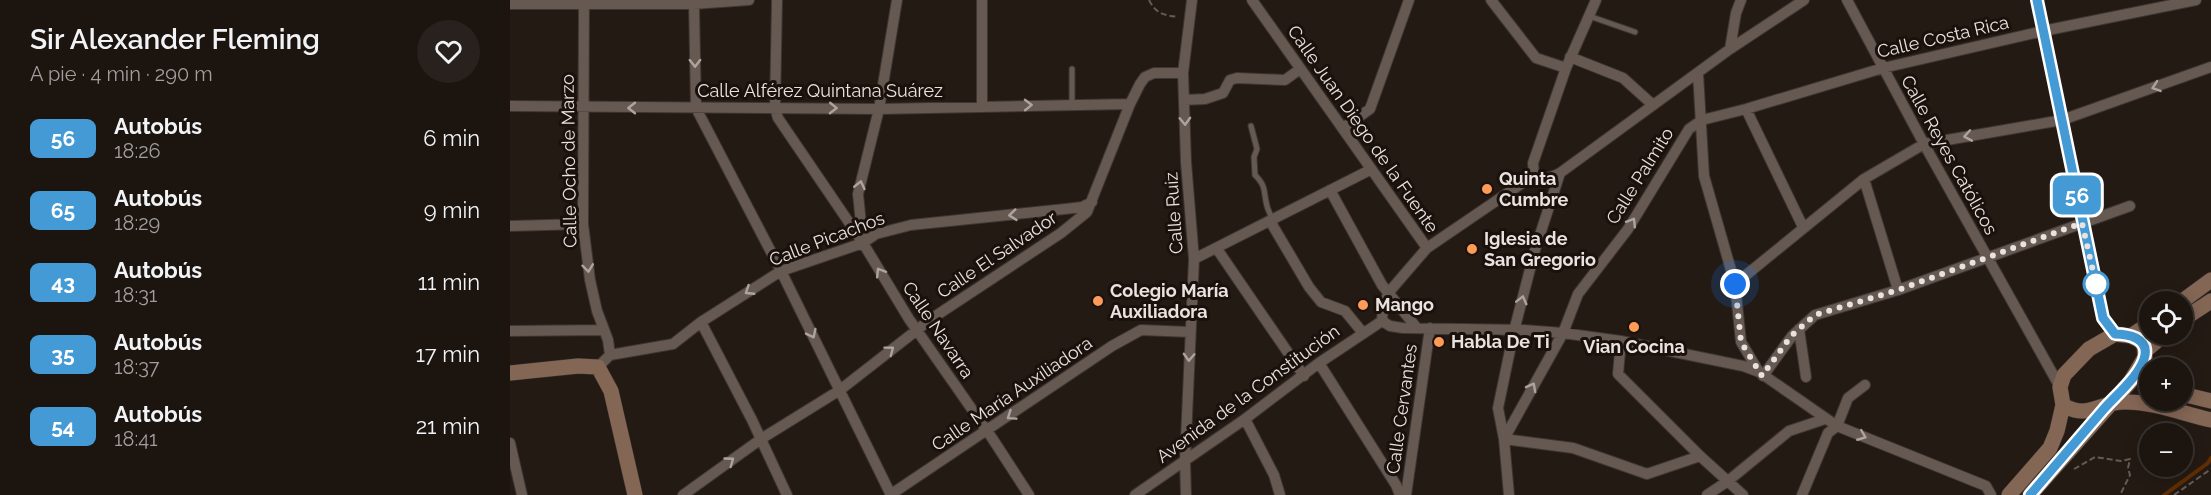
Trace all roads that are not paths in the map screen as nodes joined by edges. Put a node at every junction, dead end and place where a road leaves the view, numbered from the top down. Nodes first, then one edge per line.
1 (749, 0) edge
2 (777, 0) edge
3 (897, 0) edge
4 (982, 0) edge
5 (1192, 0) edge
6 (1252, 0) edge
7 (1409, 0) edge
8 (1491, 0) edge
9 (1596, 0) edge
10 (1741, 0) edge
11 (1804, 0) edge
12 (1847, 0) edge
13 (2037, 0) edge
14 (2196, 0) edge
15 (584, 2) edge
16 (510, 4) edge
17 (694, 4) junction
18 (1589, 16) junction
19 (2043, 31) junction
20 (1635, 32) dead end
21 (1730, 49) junction
22 (1568, 63) junction
23 (2211, 67) edge
24 (1883, 68) junction
25 (1071, 69) dead end
26 (1300, 69) junction
27 (1183, 73) junction
28 (1698, 73) junction
29 (1184, 100) junction
30 (1072, 105) junction
31 (1130, 105) junction
32 (1653, 105) junction
33 (510, 106) edge
34 (981, 106) junction
35 (584, 108) junction
36 (696, 108) junction
37 (775, 108) junction
38 (879, 109) junction
39 (1746, 110) junction
40 (1702, 120) junction
41 (2062, 120) junction
42 (1251, 126) dead end
43 (1343, 128) junction
44 (1924, 144) junction
45 (1370, 170) junction
46 (1560, 174) junction
47 (1534, 175) junction
48 (1864, 179) junction
49 (1330, 190) junction
50 (1092, 202) junction
51 (2130, 206) dead end
52 (1065, 209) junction
53 (1272, 221) junction
54 (2082, 223) junction
55 (583, 224) junction
56 (1072, 225) junction
57 (510, 226) edge
58 (1803, 227) junction
59 (863, 243) junction
60 (1427, 248) junction
61 (1217, 249) junction
62 (1988, 258) junction
63 (1194, 259) junction
64 (782, 271) junction
65 (2211, 280) edge
66 (1735, 284) junction
67 (1898, 290) junction
68 (1389, 292) junction
69 (2193, 293) edge
70 (2211, 301) edge
71 (2193, 313) edge
72 (1382, 319) junction
73 (701, 322) junction
74 (1416, 327) junction
75 (1430, 328) junction
76 (1799, 329) junction
77 (604, 330) junction
78 (916, 330) junction
79 (510, 331) edge
80 (1514, 331) junction
81 (2139, 331) edge
82 (1190, 332) junction
83 (1362, 333) junction
84 (1563, 333) junction
85 (2115, 334) junction
86 (2131, 336) junction
87 (1621, 341) junction
88 (2152, 345) edge
89 (2145, 351) junction
90 (610, 355) junction
91 (1750, 357) junction
92 (2145, 357) edge
93 (1722, 362) junction
94 (1319, 363) junction
95 (598, 367) junction
96 (2139, 368) edge
97 (510, 373) edge
98 (1761, 374) junction
99 (1304, 376) junction
100 (1806, 377) dead end
101 (1865, 385) dead end
102 (2060, 387) junction
103 (840, 390) junction
104 (2193, 397) edge
105 (2211, 401) edge
106 (2109, 403) junction
107 (2062, 405) junction
108 (1245, 419) junction
109 (1825, 419) junction
110 (2211, 420) edge
111 (1837, 426) junction
112 (987, 432) junction
113 (761, 439) junction
114 (1504, 439) junction
115 (510, 443) edge
116 (1700, 456) junction
117 (1185, 461) junction
118 (1728, 481) junction
119 (522, 495) edge
120 (635, 495) edge
121 (682, 495) edge
122 (787, 495) edge
123 (891, 495) edge
124 (1029, 495) edge
125 (1135, 495) edge
126 (1186, 495) edge
127 (1280, 495) edge
128 (1400, 495) edge
129 (1406, 495) edge
130 (1509, 495) edge
131 (1707, 495) edge
132 (1743, 495) edge
133 (1802, 495) edge
134 (1991, 495) edge
135 (2009, 495) edge
136 (2030, 495) edge

1 - 17 street
2 - 37 street
3 - 38 street
4 - 34 street
5 - 27 street, Calle Ruiz
6 - 26 street, Calle Juan Diego de la Fuente
7 - 43 street
8 - 22 street
9 - 18 street
10 - 21 street
11 - 21 street
12 - 24 street, Calle Reyes Católicos
13 - 19 street
14 - 19 street, Calle Costa Rica
15 - 16 street
15 - 17 street
15 - 35 street, Calle Ocho de Marzo
17 -> 36 street
18 - 20 lane
18 - 22 street
19 - 24 street, Calle Costa Rica
19 - 41 street
21 - 28 street
22 - 32 street
22 - 47 street
23 -> 41 street
24 - 39 street, Calle Costa Rica
24 - 44 street, Calle Reyes Católicos
25 - 30 lane
26 - 29 street
26 - 43 street, Calle Juan Diego de la Fuente
27 - 29 street, Calle Ruiz
27 - 31 street, Calle El Salvador
28 - 32 street
28 - 40 street
29 -> 63 street, Calle Ruiz
30 - 31 street, Calle Alférez Quintana Suárez
34 -> 30 street, Calle Alférez Quintana Suárez
31 - 50 street, Calle El Salvador
32 - 46 street
33 - 35 street, Calle Alférez Quintana Suárez
34 - 38 street, Calle Alférez Quintana Suárez
36 -> 35 street, Calle Alférez Quintana Suárez
35 - 55 street, Calle Ocho de Marzo
36 - 37 street, Calle Alférez Quintana Suárez
36 - 64 street
37 -> 38 street, Calle Alférez Quintana Suárez
37 - 59 street, Calle Navarra
59 -> 38 street
39 - 40 street, Calle Costa Rica
39 - 58 street
40 - 66 street
84 -> 40 street, Calle Palmito
41 -> 44 street
41 - 54 street
42 - 53 lane
43 - 45 street, Calle Juan Diego de la Fuente
44 - 48 street
44 - 62 street, Calle Reyes Católicos
45 - 49 street
45 - 60 street, Calle Juan Diego de la Fuente
46 - 47 street
80 -> 46 street
47 - 60 street
48 - 58 street
48 - 67 street
49 - 53 street
49 - 68 street
50 - 52 street, Calle Picachos
50 - 56 street, Calle El Salvador
51 - 54 street
52 - 56 street
52 -> 59 street, Calle Picachos
53 - 61 street
53 - 83 street
54 - 62 street
54 - 85 street
55 - 57 street
55 -> 77 street, Calle Ocho de Marzo
56 - 78 street, Calle El Salvador
58 - 66 street
59 - 64 street, Calle Picachos
78 -> 59 street, Calle Navarra
60 - 68 street
61 - 63 street
61 - 99 street
62 - 67 street
62 - 102 street, Calle Reyes Católicos
63 - 82 street, Calle Ruiz
64 -> 73 street, Calle Picachos
64 -> 103 street
65 - 69 street
66 - 91 street
67 - 76 street
68 - 72 street
68 - 74 street
70 - 71 street
72 - 74 street
72 - 83 street, Avenida de la Constitución
73 - 90 street, Calle Picachos
73 - 113 street
74 - 75 street
75 - 80 street
75 - 129 street, Calle Cervantes
76 - 98 street
76 - 100 street
77 - 79 street
77 - 90 street, Calle Ocho de Marzo
103 -> 78 street, Calle El Salvador
78 - 112 street, Calle Navarra
80 - 84 street
80 - 114 street
81 - 86 street
82 -> 112 street, Calle María Auxiliadora
82 -> 117 street, Calle Ruiz
83 - 94 street, Avenida de la Constitución
84 - 87 street
114 -> 84 street, Calle Palmito
85 - 86 street
85 - 102 street
86 - 89 street
87 - 93 street
87 - 116 street
88 - 89 street
89 - 92 street
90 - 95 street
91 - 93 lane
91 - 98 street
93 - 98 street
94 - 99 street, Avenida de la Constitución
94 - 128 street
95 - 97 street
95 - 120 street
96 - 106 street
98 - 109 street
99 - 108 street, Avenida de la Constitución
101 - 111 street
102 - 107 street
103 - 113 street, Calle El Salvador
103 - 123 street
104 - 105 street
106 - 107 street
106 - 110 street
106 - 136 street
107 - 135 street
108 - 117 street, Avenida de la Constitución
108 - 127 street
109 - 111 street
109 - 118 street
111 - 133 street
111 -> 134 street
112 - 123 street, Calle María Auxiliadora
112 - 124 street, Calle Navarra
121 -> 113 street, Calle El Salvador
113 - 122 street
114 - 116 street
114 - 130 street
115 - 119 street
116 - 118 street
117 - 125 street, Avenida de la Constitución
117 - 126 street, Calle Ruiz
118 - 131 street
118 - 132 street

